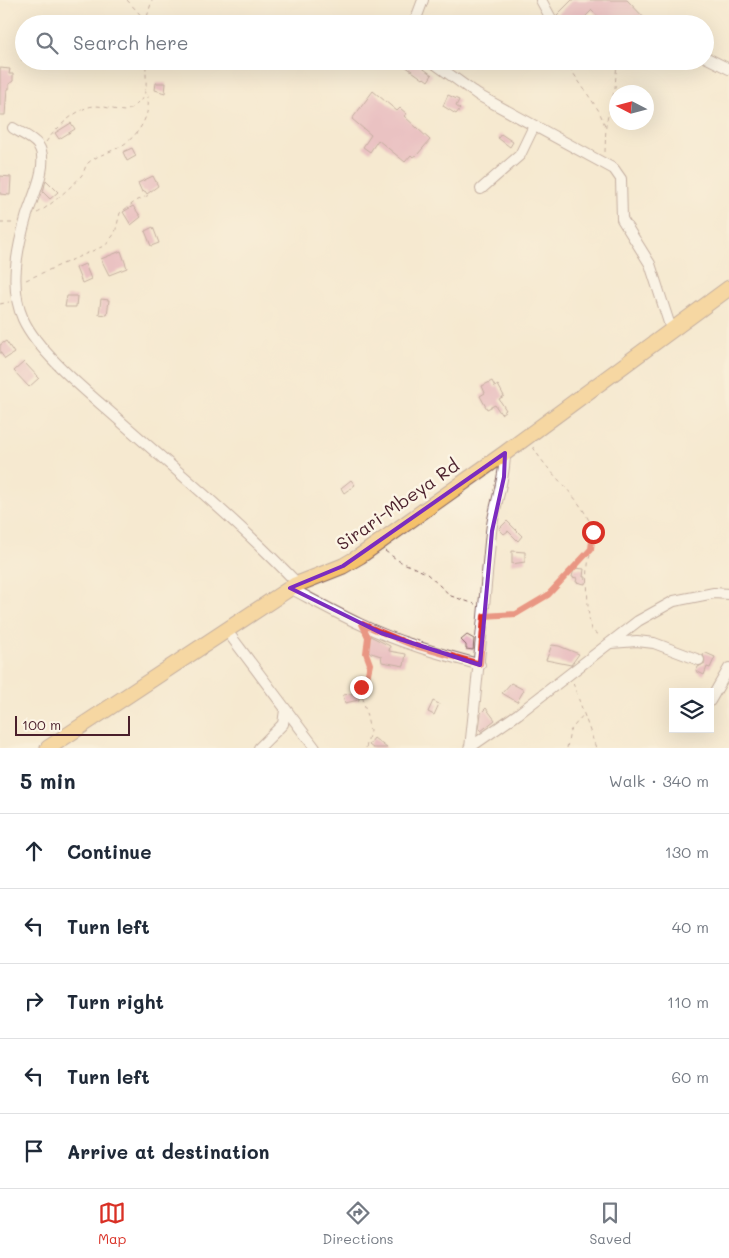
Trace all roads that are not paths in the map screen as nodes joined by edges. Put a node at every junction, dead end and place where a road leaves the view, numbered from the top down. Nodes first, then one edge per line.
1 (423, 0) edge
2 (541, 0) edge
3 (417, 15) edge
4 (549, 15) edge
5 (714, 62) edge
6 (729, 69) edge
7 (443, 70) edge
8 (534, 126) junction
9 (13, 128) dead end
10 (481, 189) dead end
11 (727, 292) edge
12 (670, 329) junction
13 (505, 453) junction
14 (294, 586) junction
15 (729, 594) edge
16 (227, 630) junction
17 (610, 643) junction
18 (699, 660) dead end
19 (480, 664) junction
20 (729, 668) edge
21 (714, 694) edge
22 (285, 710) junction
23 (55, 746) edge
24 (259, 748) edge
25 (315, 748) edge
26 (469, 748) edge

1 - 3 street
2 - 4 street
5 - 6 street
7 - 8 street
8 - 10 street
8 - 12 street
9 - 14 street
11 - 12 highway, Sirari-Mbeya Rd
12 - 13 highway, Sirari-Mbeya Rd
13 - 14 highway, Sirari-Mbeya Rd
13 - 19 street
14 - 16 highway, Sirari-Mbeya Rd
14 - 19 street
15 - 17 street
16 - 22 street
16 - 23 highway, Sirari-Mbeya Rd
17 - 18 street
17 - 26 street
19 - 26 street
20 - 21 street
22 - 24 street
22 - 25 street

